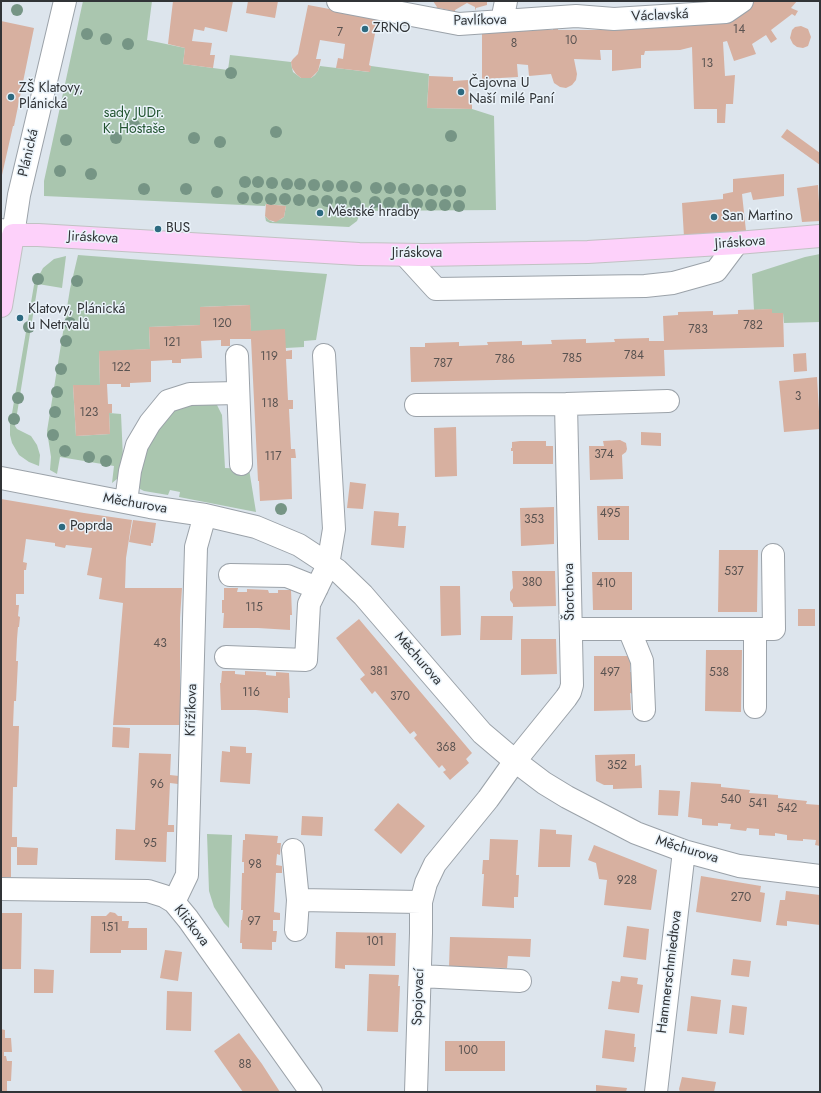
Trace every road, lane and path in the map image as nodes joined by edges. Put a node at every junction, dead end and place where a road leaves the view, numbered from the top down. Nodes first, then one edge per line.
1 (65, 1) edge
2 (742, 1) edge
3 (351, 2) edge
4 (577, 9) edge
5 (504, 11) edge
6 (7, 233) edge
7 (820, 236) edge
8 (737, 243) junction
9 (404, 255) junction
10 (1, 306) edge
11 (324, 355) dead end
12 (237, 356) dead end
13 (238, 393) junction
14 (668, 401) dead end
15 (566, 404) junction
16 (416, 405) dead end
17 (241, 464) dead end
18 (1, 478) edge
19 (126, 502) junction
20 (205, 515) junction
21 (774, 555) dead end
22 (328, 565) junction
23 (230, 575) dead end
24 (317, 588) junction
25 (571, 629) junction
26 (629, 629) junction
27 (755, 629) junction
28 (226, 657) dead end
29 (755, 707) dead end
30 (644, 710) dead end
31 (515, 761) junction
32 (293, 850) dead end
33 (684, 851) junction
34 (820, 876) edge
35 (1, 889) edge
36 (298, 900) junction
37 (174, 902) junction
38 (421, 902) junction
39 (296, 930) dead end
40 (420, 976) junction
41 (520, 981) dead end
42 (311, 1092) edge
43 (416, 1092) edge
44 (656, 1092) edge

1 - 6 street, Plánická
2 - 4 street, Václavská
3 - 5 street, Pavlíkova
4 - 5 street, Pavlíkova
6 - 9 main road, Jiráskova
6 - 10 main road, Plánická
7 - 8 main road, Jiráskova
8 - 9 main road, Jiráskova
8 - 9 street
11 - 22 street
12 - 13 street
13 - 17 street
13 - 19 street
14 - 15 street
15 - 16 street
15 - 25 street, Štorchova
18 - 19 street, Měchurova
19 - 20 street, Měchurova
20 - 22 street, Měchurova
20 - 37 street, Křižíkova
21 - 27 street
22 - 24 street
22 - 31 street, Měchurova
23 - 24 street
24 - 28 street
25 - 26 street
25 - 31 street, Štorchova
26 - 27 street
26 - 30 street
27 - 29 street
31 - 33 street, Měchurova
31 - 38 street, Spojovací
32 - 36 street
33 - 34 street, Měchurova
33 - 44 street, Hammerschmiedtova
35 - 37 street, Kličkova
36 - 38 street
36 - 39 street
37 - 42 street, Kličkova
38 - 40 street, Spojovací
40 - 41 street
40 - 43 street, Spojovací

